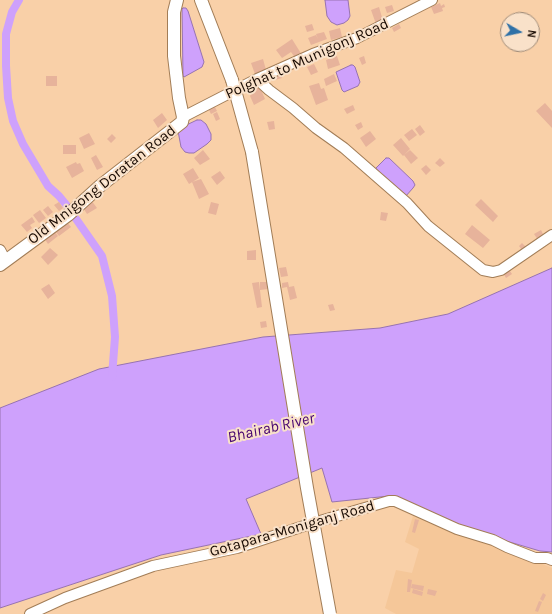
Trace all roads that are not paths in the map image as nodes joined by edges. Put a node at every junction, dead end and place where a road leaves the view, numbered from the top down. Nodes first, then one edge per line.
1 (177, 0) edge
2 (201, 0) edge
3 (432, 0) edge
4 (258, 79) junction
5 (183, 117) junction
6 (552, 235) edge
7 (2, 259) edge
8 (552, 560) edge
9 (30, 614) edge
10 (330, 614) edge

1 - 5 main road, Old Mnigong Doratan Road
2 - 10 main road, bridge
3 - 4 street, Polghat to Munigonj Road
4 - 5 street, Polghat to Munigonj Road
4 - 6 street
5 - 7 main road, Old Mnigong Doratan Road
8 - 9 street, Gotapara-Moniganj Road

